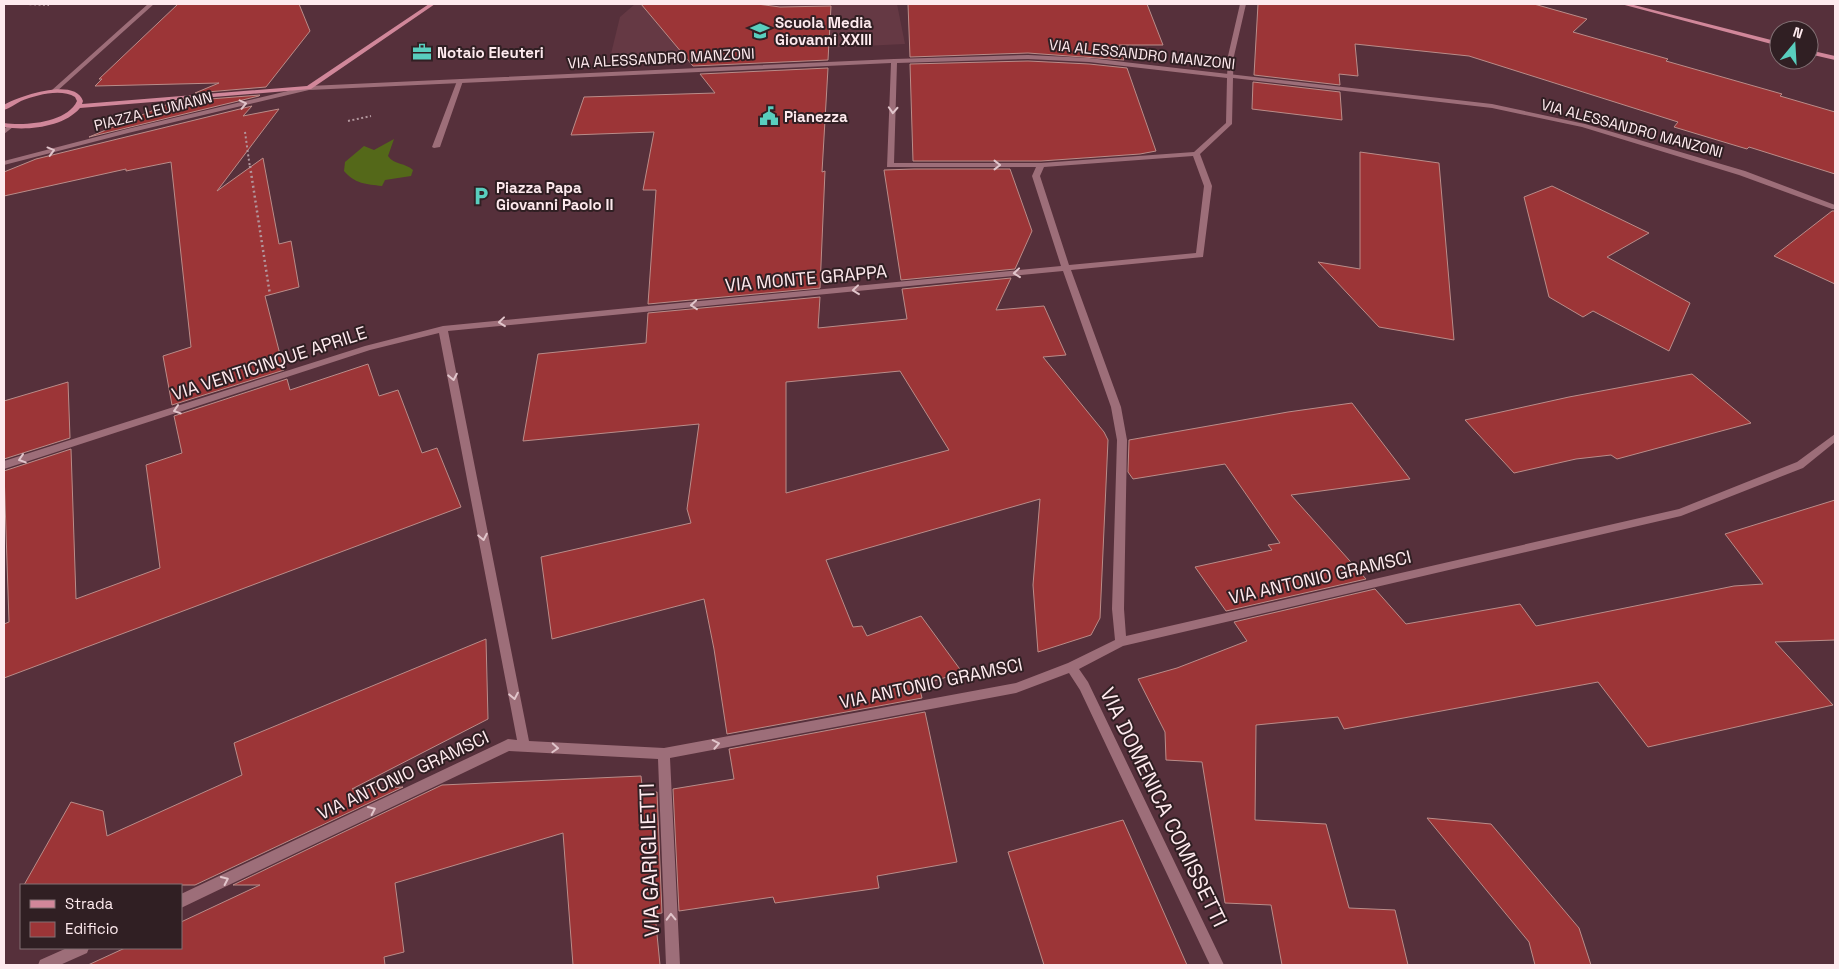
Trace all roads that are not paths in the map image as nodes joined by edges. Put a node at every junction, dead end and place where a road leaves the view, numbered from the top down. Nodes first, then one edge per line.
1 (151, 4) edge
2 (432, 4) edge
3 (1243, 4) edge
4 (1624, 4) edge
5 (1769, 41) edge
6 (1819, 54) edge
7 (1835, 58) edge
8 (894, 61) junction
9 (1230, 77) junction
10 (460, 81) junction
11 (309, 88) junction
12 (54, 92) junction
13 (4, 102) edge
14 (12, 103) junction
15 (78, 106) junction
16 (4, 108) edge
17 (7, 126) edge
18 (4, 132) edge
19 (436, 147) dead end
20 (1196, 154) junction
21 (4, 163) edge
22 (1041, 165) junction
23 (1835, 207) edge
24 (1066, 268) junction
25 (550, 318) joint
26 (444, 329) junction
27 (1834, 440) edge
28 (4, 465) edge
29 (1121, 642) junction
30 (1072, 667) junction
31 (524, 746) junction
32 (664, 754) junction
33 (182, 900) edge
34 (80, 949) edge
35 (45, 965) edge
36 (673, 965) edge
37 (1217, 965) edge

1 - 12 street
2 - 11 street
3 - 9 street
4 - 5 street
6 - 7 street
8 - 9 street, VIA ALESSANDRO MANZONI
8 - 10 street, VIA ALESSANDRO MANZONI
8 -> 22 street
9 - 20 street
9 - 23 street, VIA ALESSANDRO MANZONI
10 - 11 street, VIA ALESSANDRO MANZONI
10 - 19 street
11 - 15 street, PIAZZA LEUMANN
21 -> 11 street, PIAZZA LEUMANN
12 - 14 street
12 - 15 street
13 - 14 street
14 - 16 street
15 - 17 street
17 - 18 street
20 - 22 street
20 - 24 street, VIA MONTE GRAPPA
22 - 24 street
24 -> 25 street, VIA MONTE GRAPPA
24 - 29 street
25 -> 26 street, VIA VENTICINQUE APRILE
26 -> 28 street, VIA VENTICINQUE APRILE
26 -> 31 street
27 - 29 street, VIA ANTONIO GRAMSCI
29 - 30 street, VIA ANTONIO GRAMSCI
32 -> 30 street, VIA ANTONIO GRAMSCI
30 - 37 street, VIA DOMENICA COMISSETTI
31 -> 32 street, VIA ANTONIO GRAMSCI
33 -> 31 street, VIA ANTONIO GRAMSCI
36 -> 32 street, VIA GARIGLIETTI
34 - 35 street

